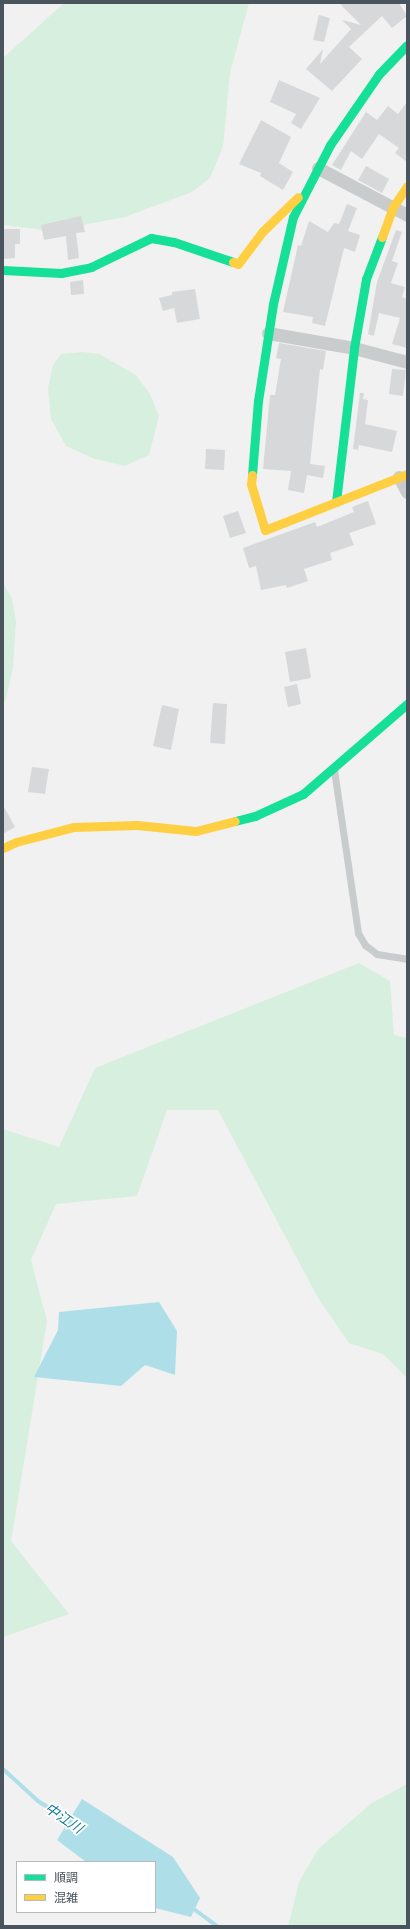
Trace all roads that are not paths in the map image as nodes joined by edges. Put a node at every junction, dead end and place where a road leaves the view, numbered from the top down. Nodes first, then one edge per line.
1 (407, 45) edge
2 (318, 168) junction
3 (407, 186) edge
4 (308, 188) junction
5 (392, 206) junction
6 (407, 215) edge
7 (3, 270) edge
8 (268, 333) junction
9 (354, 348) junction
10 (407, 362) edge
11 (403, 475) edge
12 (407, 492) edge
13 (336, 502) junction
14 (407, 704) edge
15 (334, 766) junction
16 (3, 848) edge
17 (407, 959) edge

1 - 2 street
2 - 4 street
2 - 5 street
3 - 5 street
4 - 7 street
4 - 8 street
5 - 6 street
5 - 9 street
8 - 9 street
8 - 13 street
9 - 10 street
9 - 13 street
11 - 12 street
11 - 13 street
14 - 15 street
15 - 16 street
15 - 17 lane

